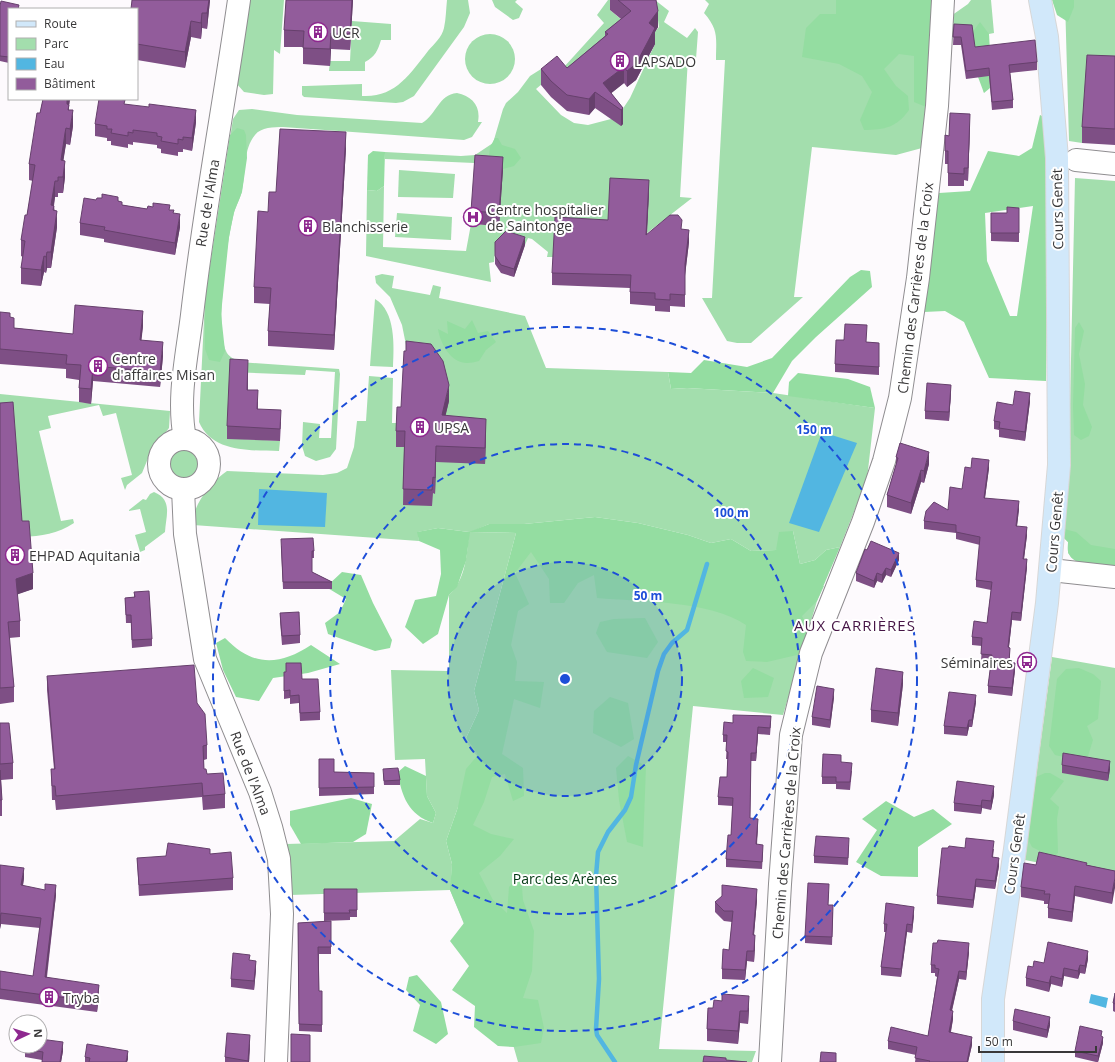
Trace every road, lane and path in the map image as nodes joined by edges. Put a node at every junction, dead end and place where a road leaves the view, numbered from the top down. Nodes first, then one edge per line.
1 (239, 0) edge
2 (943, 0) edge
3 (1040, 0) edge
4 (1076, 160) dead end
5 (1115, 164) edge
6 (185, 439) junction
7 (183, 489) junction
8 (1051, 570) junction
9 (1115, 577) edge
10 (276, 1062) edge
11 (770, 1062) edge
12 (993, 1062) edge

1 - 6 street, Rue de l'Alma
2 - 11 street, Chemin des Carrières de la Croix
3 - 8 main road, Cours Genêt
4 - 5 street
6 - 7 street
6 - 7 street
7 - 10 street, Rue de l'Alma
8 - 9 street
8 - 12 main road, Cours Genêt

